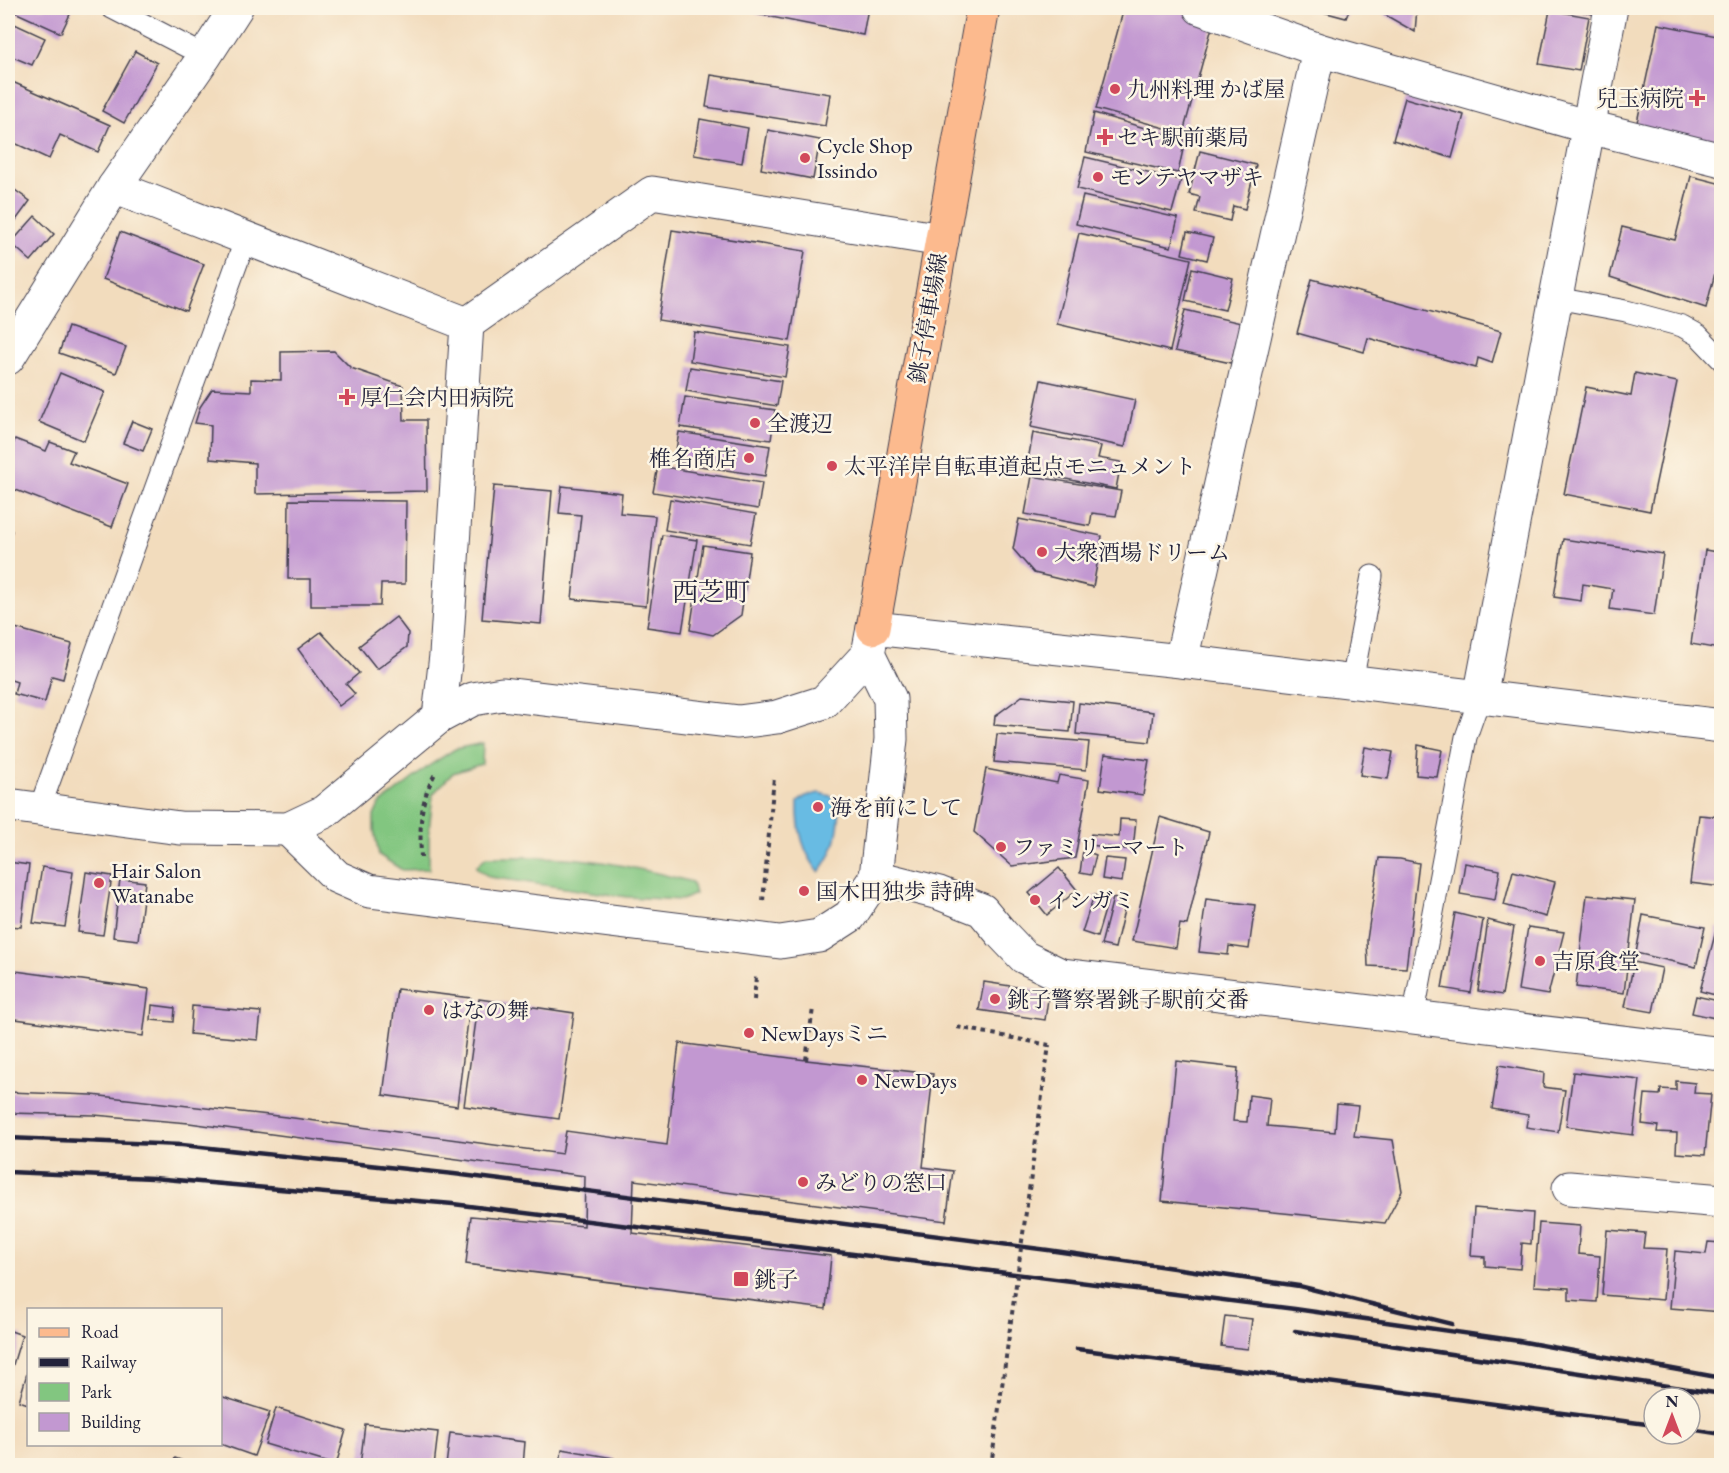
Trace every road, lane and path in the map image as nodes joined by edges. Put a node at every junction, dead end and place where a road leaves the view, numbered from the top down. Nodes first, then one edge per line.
1 (112, 8) edge
2 (236, 8) edge
3 (983, 8) edge
4 (1200, 8) edge
5 (1611, 8) edge
6 (1319, 50) junction
7 (205, 56) junction
8 (1589, 127) junction
9 (1722, 160) edge
10 (114, 187) junction
11 (246, 238) junction
12 (942, 240) junction
13 (1556, 298) junction
14 (467, 324) junction
15 (8, 358) edge
16 (1722, 360) edge
17 (1372, 576) dead end
18 (871, 641) junction
19 (1181, 661) junction
20 (1352, 682) junction
21 (1480, 697) junction
22 (439, 717) junction
23 (1722, 726) edge
24 (439, 769) dead end
25 (774, 777) dead end
26 (8, 805) edge
27 (39, 810) junction
28 (288, 829) junction
29 (421, 864) dead end
30 (876, 878) junction
31 (760, 940) junction
32 (754, 1000) dead end
33 (813, 1008) dead end
34 (1413, 1018) junction
35 (957, 1027) dead end
36 (1722, 1054) edge
37 (806, 1060) dead end
38 (1569, 1188) dead end
39 (1722, 1201) edge
40 (991, 1466) edge

1 - 7 lane
2 - 7 street
3 - 12 main road, 銚子停車場線
4 - 6 street
5 - 8 street
6 - 8 street
6 - 19 street
7 - 10 street
8 - 9 street
8 - 13 street
10 - 11 street
10 - 15 street
11 - 14 street
11 - 27 lane
12 - 14 street
12 - 18 main road, 銚子停車場線
13 - 16 lane
13 - 21 street
14 - 22 street
17 - 20 lane
18 - 19 street
18 - 22 street
18 - 30 street
19 - 20 street
20 - 21 street
21 - 23 street
21 - 34 lane
22 - 28 street
24 - 29 path
25 - 31 path
26 - 27 street
27 - 28 street
28 - 31 street
30 - 31 street
30 - 34 street
31 - 32 path
33 - 37 path
34 - 36 street
35 - 40 path, bridge
38 - 39 street

